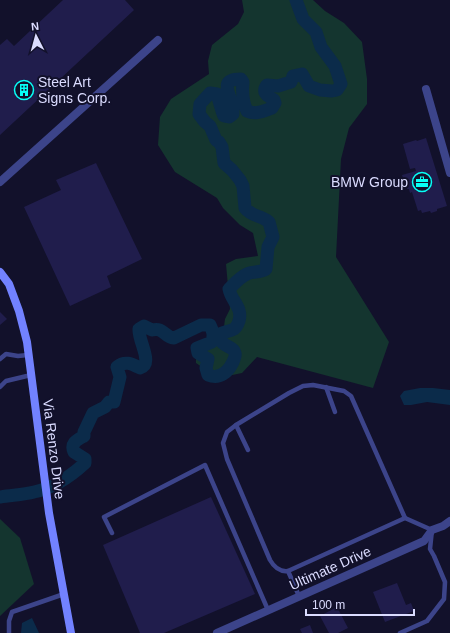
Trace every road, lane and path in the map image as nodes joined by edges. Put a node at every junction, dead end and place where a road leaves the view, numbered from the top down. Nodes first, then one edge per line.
1 (158, 40) dead end
2 (426, 89) dead end
3 (450, 173) edge
4 (0, 182) edge
5 (0, 272) edge
6 (28, 355) junction
7 (0, 359) edge
8 (31, 375) junction
9 (0, 387) edge
10 (326, 387) junction
11 (335, 412) dead end
12 (236, 425) junction
13 (248, 450) dead end
14 (405, 518) junction
15 (450, 521) edge
16 (432, 530) junction
17 (112, 533) dead end
18 (288, 571) junction
19 (64, 594) junction
20 (299, 596) junction
21 (268, 610) junction
22 (9, 633) edge
23 (71, 633) edge
24 (217, 633) edge
25 (400, 633) edge

1 - 4 street
2 - 3 street
5 - 6 street, Via Renzo Drive
6 - 7 lane
6 - 8 street, Via Renzo Drive
8 - 9 lane
8 - 19 street, Via Renzo Drive
10 - 11 lane
10 - 12 lane
10 - 14 lane
12 - 13 lane
12 - 18 lane
14 - 16 lane
14 - 18 lane
15 - 16 street, Ultimate Drive
16 - 20 street, Ultimate Drive
16 - 25 lane
17 - 21 lane
18 - 20 lane
19 - 22 lane
19 - 23 street, Via Renzo Drive
20 - 21 street, Ultimate Drive
21 - 24 street, Ultimate Drive

